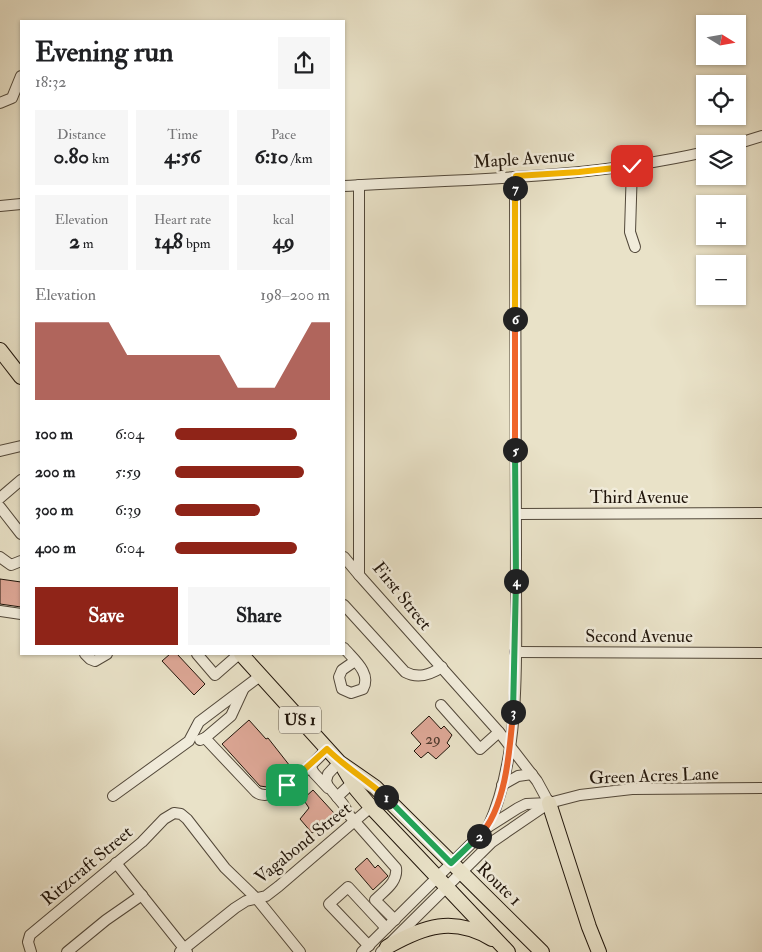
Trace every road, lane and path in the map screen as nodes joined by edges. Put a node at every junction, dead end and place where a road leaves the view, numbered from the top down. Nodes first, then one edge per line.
1 (20, 78) edge
2 (0, 103) edge
3 (762, 136) edge
4 (746, 141) edge
5 (696, 154) edge
6 (632, 166) junction
7 (516, 176) junction
8 (359, 185) junction
9 (345, 186) edge
10 (20, 204) edge
11 (0, 206) edge
12 (635, 247) dead end
13 (0, 350) edge
14 (20, 376) edge
15 (20, 446) edge
16 (0, 451) edge
17 (20, 481) edge
18 (0, 498) edge
19 (0, 507) edge
20 (516, 514) junction
21 (762, 514) edge
22 (20, 533) edge
23 (0, 557) edge
24 (345, 558) edge
25 (20, 561) edge
26 (360, 575) junction
27 (345, 608) edge
28 (0, 611) edge
29 (20, 614) edge
30 (345, 649) edge
31 (515, 652) junction
32 (762, 653) edge
33 (86, 655) edge
34 (105, 655) edge
35 (198, 655) edge
36 (239, 655) edge
37 (241, 655) edge
38 (355, 661) dead end
39 (442, 668) junction
40 (260, 676) junction
41 (243, 690) junction
42 (441, 705) dead end
43 (499, 732) junction
44 (205, 738) junction
45 (189, 741) junction
46 (510, 744) junction
47 (327, 749) junction
48 (340, 762) junction
49 (310, 766) junction
50 (532, 774) junction
51 (352, 783) junction
52 (502, 785) junction
53 (762, 788) edge
54 (334, 794) junction
55 (113, 796) dead end
56 (549, 802) junction
57 (372, 808) junction
58 (355, 822) junction
59 (488, 827) junction
60 (116, 863) junction
61 (456, 868) junction
62 (442, 882) junction
63 (142, 895) junction
64 (257, 899) junction
65 (395, 920) junction
66 (386, 928) junction
67 (504, 948) edge
68 (384, 949) edge
69 (367, 950) edge
70 (184, 951) edge
71 (32, 952) edge
72 (67, 952) edge
73 (300, 952) edge
74 (542, 952) edge
75 (599, 952) edge

1 - 2 street
3 - 4 street
5 - 6 street, Maple Avenue
6 - 7 street, Maple Avenue
6 - 12 street
7 - 8 street, Maple Avenue
7 - 20 street
8 - 9 street, Maple Avenue
8 - 26 street, First Street
10 - 11 street
13 - 14 main road
15 - 16 street
17 - 18 street
19 - 22 street
20 - 21 street, Third Avenue
20 - 31 street
23 - 25 street
24 - 26 street
26 - 39 street, First Street
27 - 39 street
28 - 29 street
30 - 38 street
31 - 32 street, Second Avenue
31 - 46 street
33 - 34 street
35 - 36 street
37 - 40 main road, Route 1 / US 1
39 - 43 street, First Street
40 - 41 street
40 - 47 main road, Route 1 / US 1
41 - 44 street
41 - 45 street
42 - 43 street
43 - 46 street, First Street
44 - 45 street
44 - 49 street
45 - 55 street
46 - 50 street, First Street
46 - 52 street
47 - 48 main road, Route 1 / US 1
47 - 49 street
48 - 51 main road, Route 1 / US 1
48 - 54 street
48 - 61 main road, Route 1 / US 1
49 - 54 street
50 - 52 street
50 - 56 street, First Street
51 - 54 street
51 - 57 main road, Route 1 / US 1
52 - 59 street
53 - 56 street, Green Acres Lane
54 - 58 street
56 - 59 street, Green Acres Lane
56 - 61 street, Green Acres Lane
56 - 75 main road
57 - 58 street, Vagabond Street
57 - 62 main road, Route 1 / US 1
58 - 64 street, Vagabond Street
58 - 65 street
59 - 61 street, Green Acres Lane
60 - 63 street
60 - 64 street, Ritzcraft Street
60 - 71 street, Ritzcraft Street
61 - 62 street, Green Acres Lane
61 - 74 main road, Route 1 / US 1
62 - 65 street
62 - 67 main road, Route 1 / US 1
62 - 68 street
63 - 70 street
63 - 72 street
64 - 70 street, Vagabond Street
64 - 73 street
65 - 66 street
66 - 69 street
66 - 69 street
67 - 68 main road

